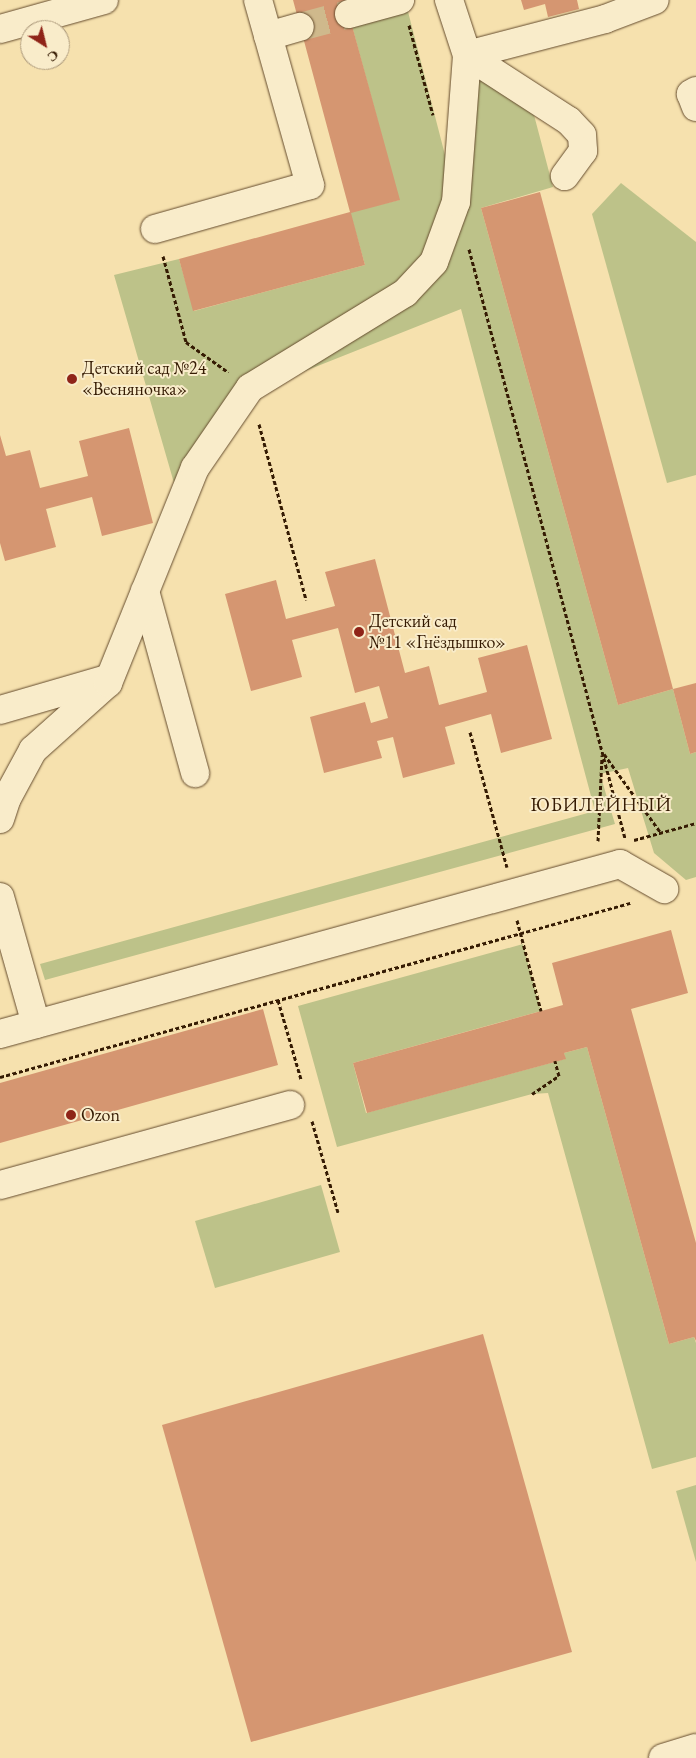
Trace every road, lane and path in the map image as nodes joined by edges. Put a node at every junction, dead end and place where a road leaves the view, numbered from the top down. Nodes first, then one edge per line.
1 (104, 0) edge
2 (258, 0) edge
3 (449, 0) edge
4 (655, 0) edge
5 (404, 10) edge
6 (349, 14) tunnel mouth
7 (300, 27) tunnel mouth
8 (0, 29) edge
9 (268, 36) junction
10 (467, 55) junction
11 (696, 91) edge
12 (696, 108) edge
13 (436, 125) dead end
14 (565, 176) dead end
15 (456, 202) junction
16 (155, 228) joint
17 (250, 388) junction
18 (146, 591) junction
19 (306, 600) dead end
20 (109, 679) junction
21 (0, 710) edge
22 (602, 752) junction
23 (195, 773) dead end
24 (0, 819) edge
25 (662, 833) dead end
26 (626, 842) dead end
27 (598, 850) dead end
28 (664, 889) dead end
29 (0, 897) edge
30 (638, 901) dead end
31 (36, 1024) junction
32 (0, 1034) edge
33 (555, 1061) dead end
34 (0, 1078) edge
35 (532, 1094) dead end
36 (290, 1105) dead end
37 (0, 1185) edge
38 (696, 1748) edge
39 (662, 1758) edge

1 - 8 street
2 - 9 street
3 - 10 street
4 - 10 street
5 - 6 street
5 - 13 path
7 - 9 street
9 - 16 street
10 - 14 street
10 - 15 street
11 - 12 street
15 - 17 street
15 - 22 path
16 - 17 path
17 - 18 street
17 - 19 path
18 - 20 street
18 - 23 street
20 - 21 street
20 - 24 street
22 - 25 path
22 - 26 path
22 - 27 path
28 - 31 street
29 - 31 street
30 - 34 path
31 - 32 street
33 - 35 path
36 - 37 street
38 - 39 street

